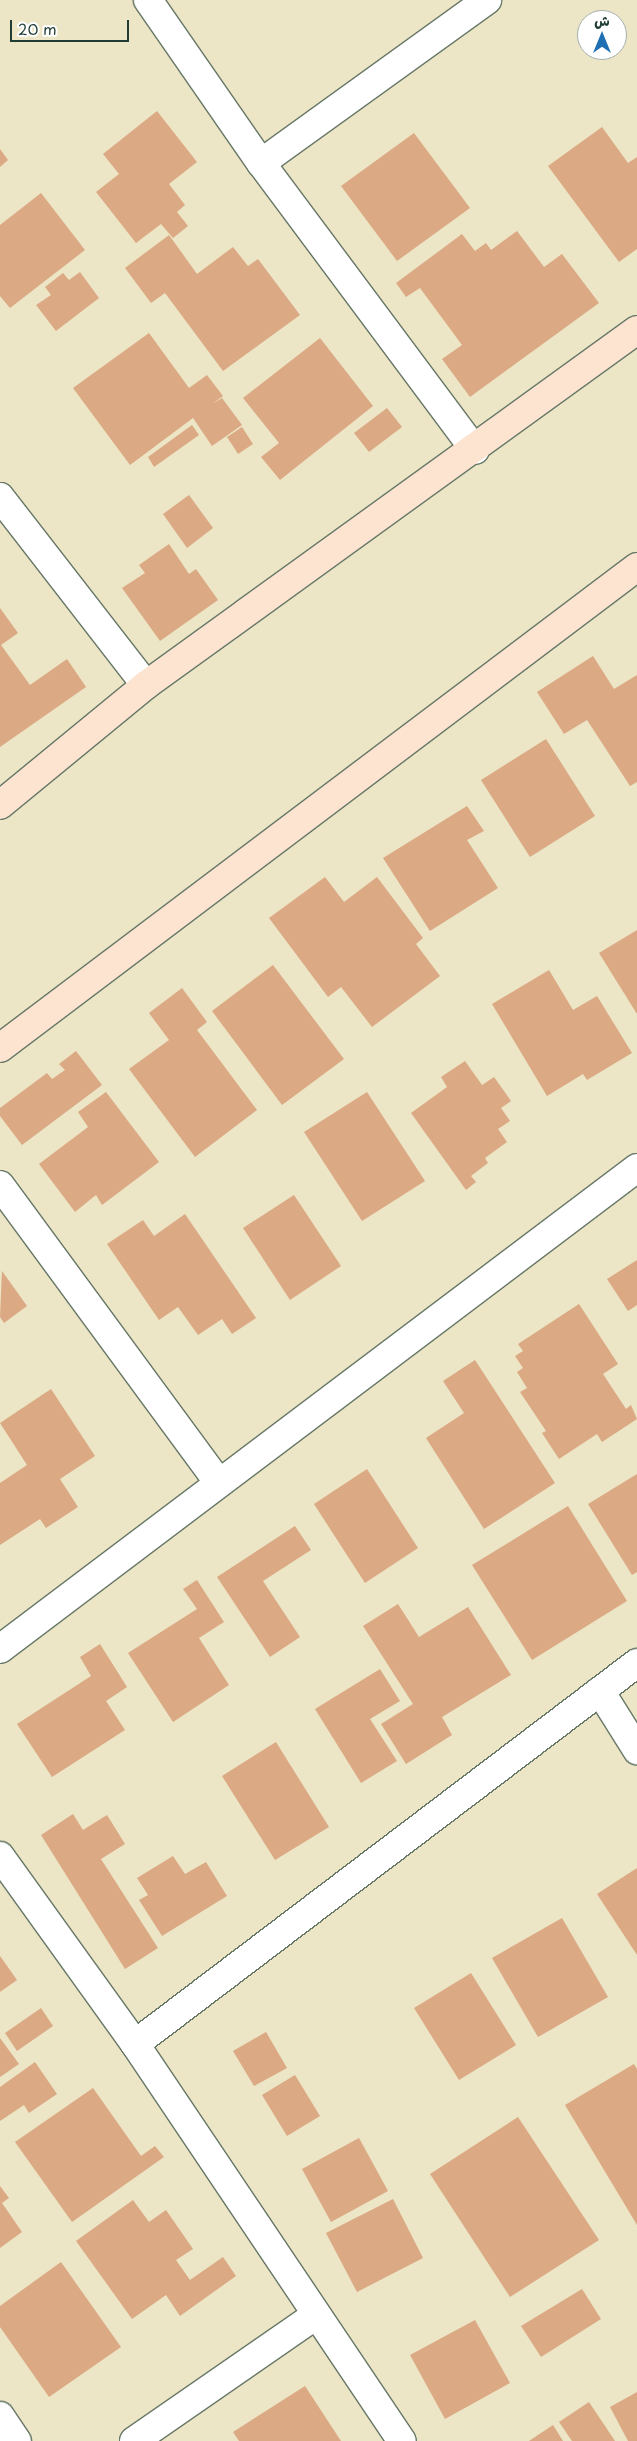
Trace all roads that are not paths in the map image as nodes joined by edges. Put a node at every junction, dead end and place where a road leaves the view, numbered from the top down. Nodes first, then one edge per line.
1 (148, 0) edge
2 (487, 0) edge
3 (261, 163) junction
4 (637, 330) edge
5 (475, 450) junction
6 (0, 497) edge
7 (637, 566) edge
8 (146, 685) junction
9 (0, 805) edge
10 (0, 1048) edge
11 (637, 1168) edge
12 (0, 1185) edge
13 (218, 1482) junction
14 (0, 1649) edge
15 (637, 1663) edge
16 (600, 1691) junction
17 (637, 1750) edge
18 (0, 1856) edge
19 (135, 2044) junction
20 (316, 2315) junction
21 (0, 2416) edge
22 (17, 2441) edge
23 (134, 2441) edge
24 (402, 2441) edge

1 - 3 street
2 - 3 street
3 - 5 street
4 - 5 street
5 - 8 street
6 - 8 street
7 - 10 street
8 - 9 street
11 - 13 street
12 - 13 street
13 - 14 street
15 - 16 street
16 - 17 street
16 - 19 street
18 - 19 street
19 - 20 street
20 - 23 street
20 - 24 street
21 - 22 street

